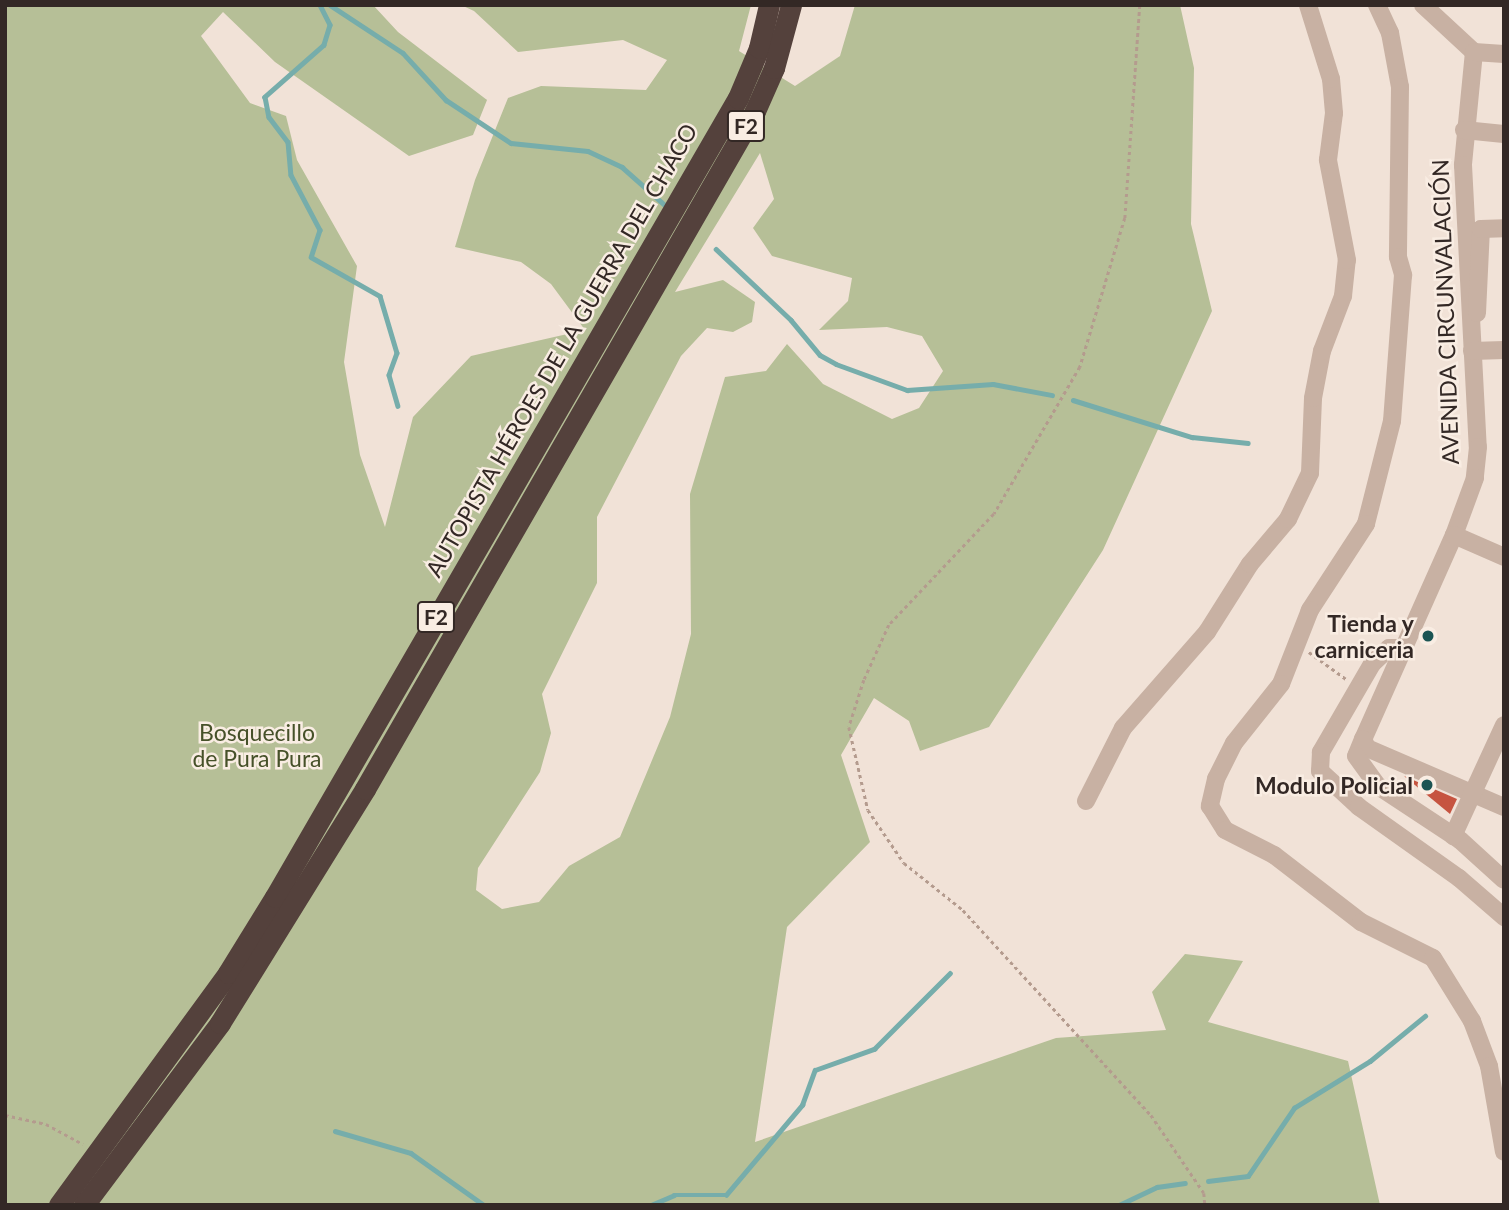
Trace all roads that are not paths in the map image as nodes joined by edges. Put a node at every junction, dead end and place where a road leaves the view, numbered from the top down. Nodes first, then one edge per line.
1 (769, 5) edge
2 (791, 5) edge
3 (1308, 5) edge
4 (1377, 5) edge
5 (1423, 5) edge
6 (1474, 52) junction
7 (1504, 54) edge
8 (1464, 130) junction
9 (1504, 134) edge
10 (1504, 228) edge
11 (1470, 326) junction
12 (1504, 350) edge
13 (1472, 351) junction
14 (1454, 535) junction
15 (1504, 557) edge
16 (1405, 648) junction
17 (1504, 725) edge
18 (1363, 739) junction
19 (1472, 793) junction
20 (1086, 801) dead end
21 (1504, 807) edge
22 (1453, 836) junction
23 (1504, 880) edge
24 (1504, 917) edge
25 (1504, 1152) edge
26 (59, 1205) edge
27 (84, 1205) edge

1 - 26 highway, AUTOPISTA HÉROES DE LA GUERRA DEL CHACO / F2
2 - 27 highway, F2
3 - 20 street
4 - 25 street
5 - 6 street
6 - 7 street
6 - 8 street, AVENIDA CIRCUNVALACIÓN
8 - 9 street
8 - 11 street, AVENIDA CIRCUNVALACIÓN
10 - 11 street
11 - 13 street, AVENIDA CIRCUNVALACIÓN
12 - 13 street
13 - 14 street, AVENIDA CIRCUNVALACIÓN
14 - 15 street
14 - 16 street, AVENIDA CIRCUNVALACIÓN
16 - 18 street, AVENIDA CIRCUNVALACIÓN
16 - 24 street
17 - 19 street
18 - 19 street
18 - 22 street
19 - 21 street
19 - 22 street
22 - 23 street

